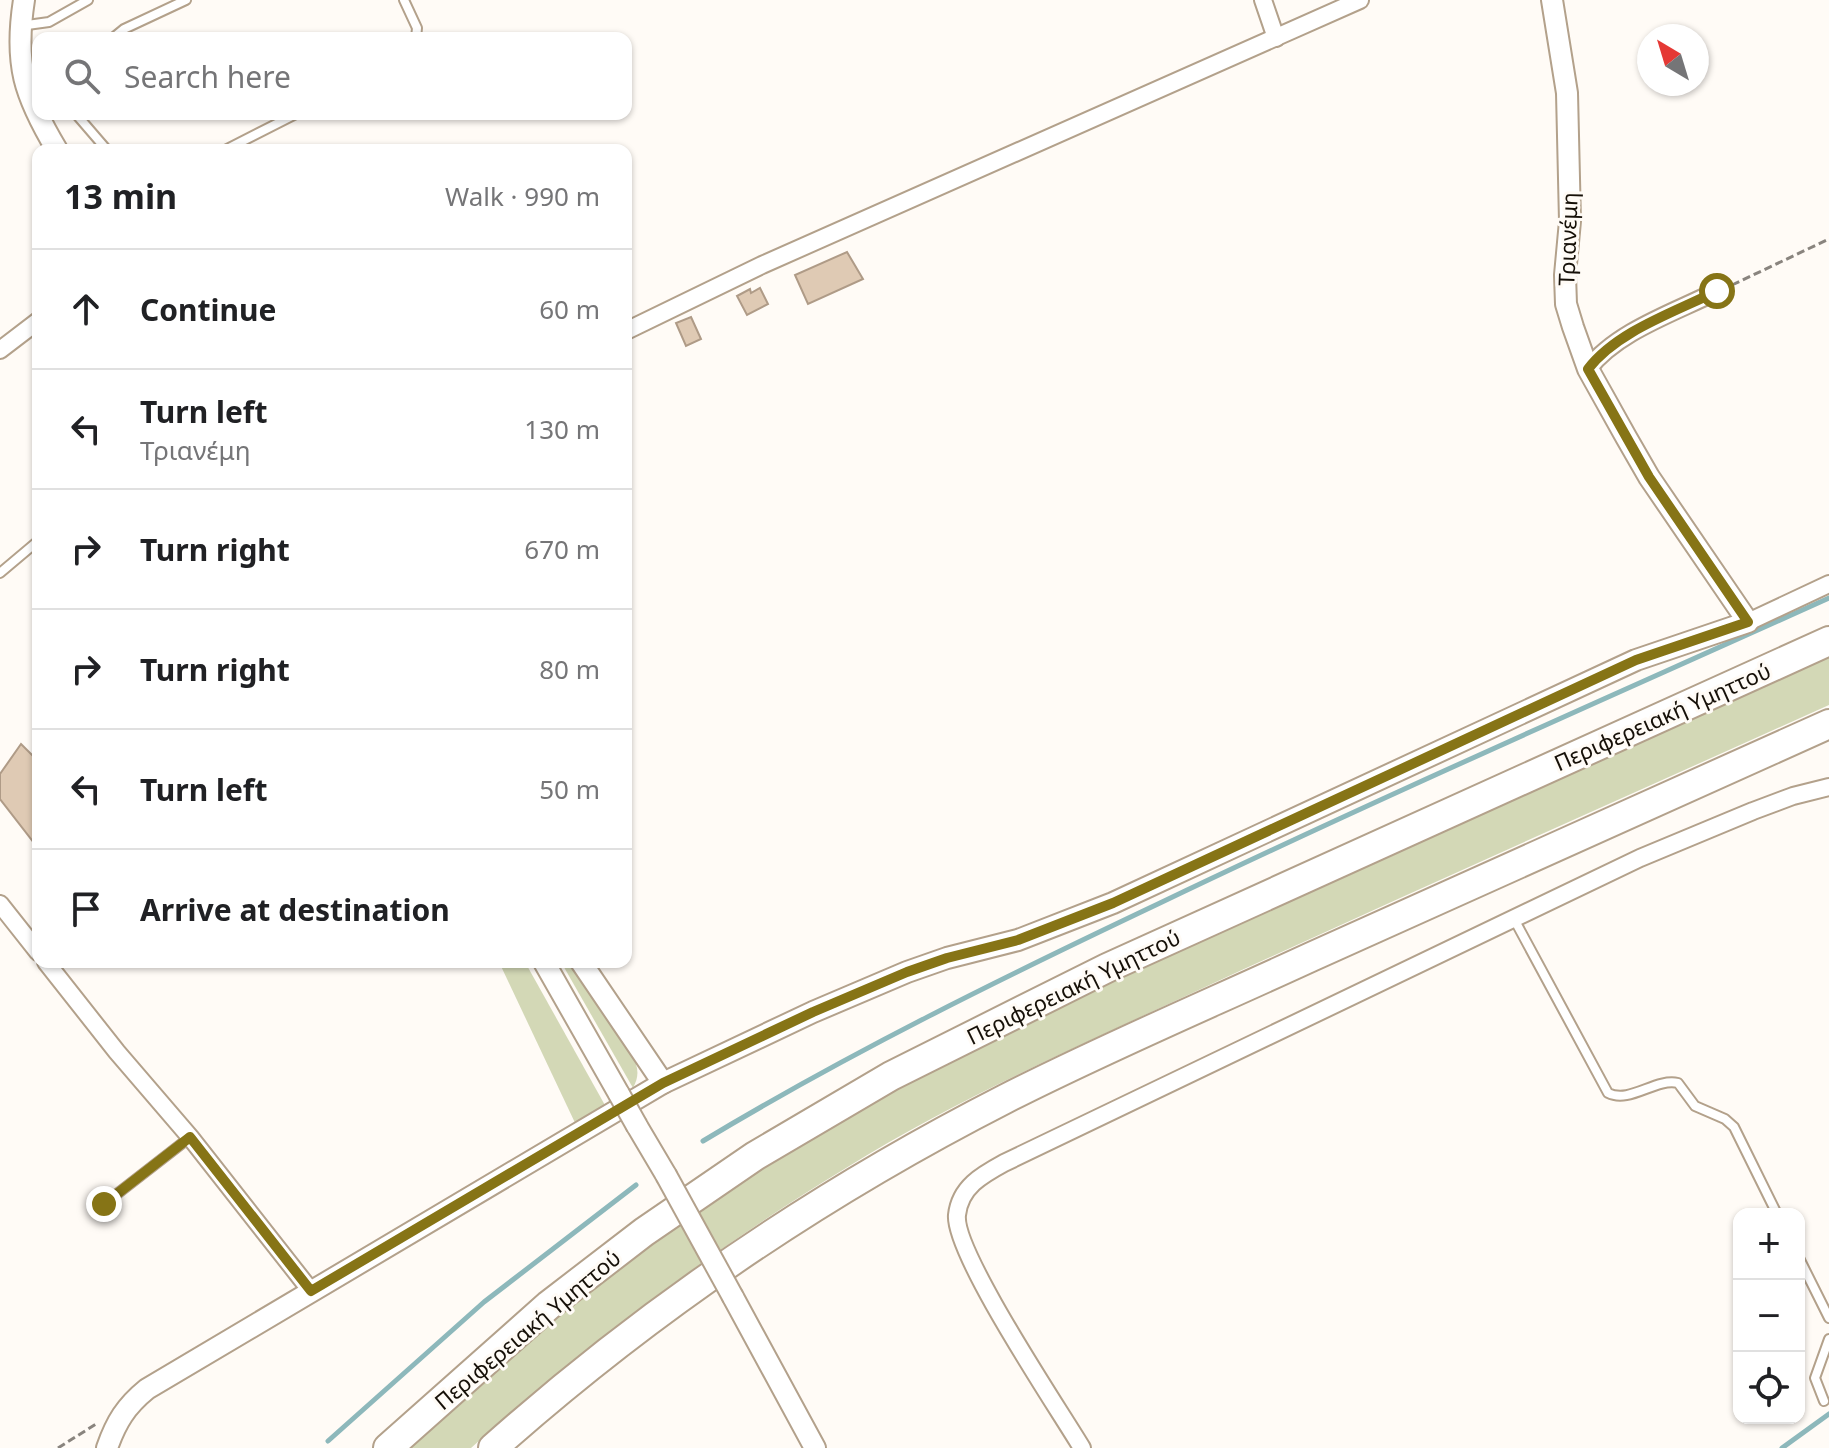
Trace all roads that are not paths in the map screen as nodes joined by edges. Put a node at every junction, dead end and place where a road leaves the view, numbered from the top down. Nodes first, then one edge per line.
1 (24, 0) edge
2 (88, 0) edge
3 (186, 0) edge
4 (404, 0) edge
5 (1263, 0) edge
6 (1360, 0) edge
7 (1552, 0) edge
8 (20, 26) junction
9 (120, 32) edge
10 (417, 32) edge
11 (1276, 38) junction
12 (31, 81) edge
13 (40, 120) edge
14 (81, 120) edge
15 (284, 120) edge
16 (54, 144) edge
17 (102, 144) edge
18 (237, 144) edge
19 (1717, 291) road end
20 (32, 326) edge
21 (632, 328) edge
22 (0, 350) edge
23 (1588, 369) junction
24 (32, 546) edge
25 (0, 573) edge
26 (1829, 584) edge
27 (1748, 622) junction
28 (1829, 641) edge
29 (1829, 724) edge
30 (1829, 787) edge
31 (0, 904) edge
32 (1514, 918) junction
33 (32, 944) edge
34 (51, 968) edge
35 (547, 968) edge
36 (585, 968) edge
37 (663, 1083) junction
38 (190, 1137) junction
39 (104, 1204) dead end
40 (1774, 1208) edge
41 (1805, 1270) edge
42 (311, 1291) junction
43 (1829, 1318) edge
44 (1829, 1339) edge
45 (1824, 1401) dead end
46 (107, 1448) edge
47 (388, 1448) edge
48 (493, 1448) edge
49 (815, 1448) edge
50 (1082, 1448) edge

1 - 8 street
2 - 8 lane
3 - 9 lane
4 - 10 lane
5 - 11 street
6 - 11 street
7 - 23 street, Τριανέμη
8 - 12 street
11 - 21 street
13 - 16 street
14 - 17 lane
15 - 18 lane
19 - 23 street
20 - 22 street
23 - 27 street, Τριανέμη
24 - 25 lane
26 - 27 street
27 - 37 street
28 - 47 highway, Περιφερειακή Υμηττού
29 - 48 highway
30 - 32 street
31 - 33 street
32 - 40 lane
32 - 50 street
34 - 38 street
35 - 49 street, bridge
36 - 37 street
37 - 42 street
38 - 39 lane
38 - 42 street
41 - 43 lane
42 - 46 street
44 - 45 lane

